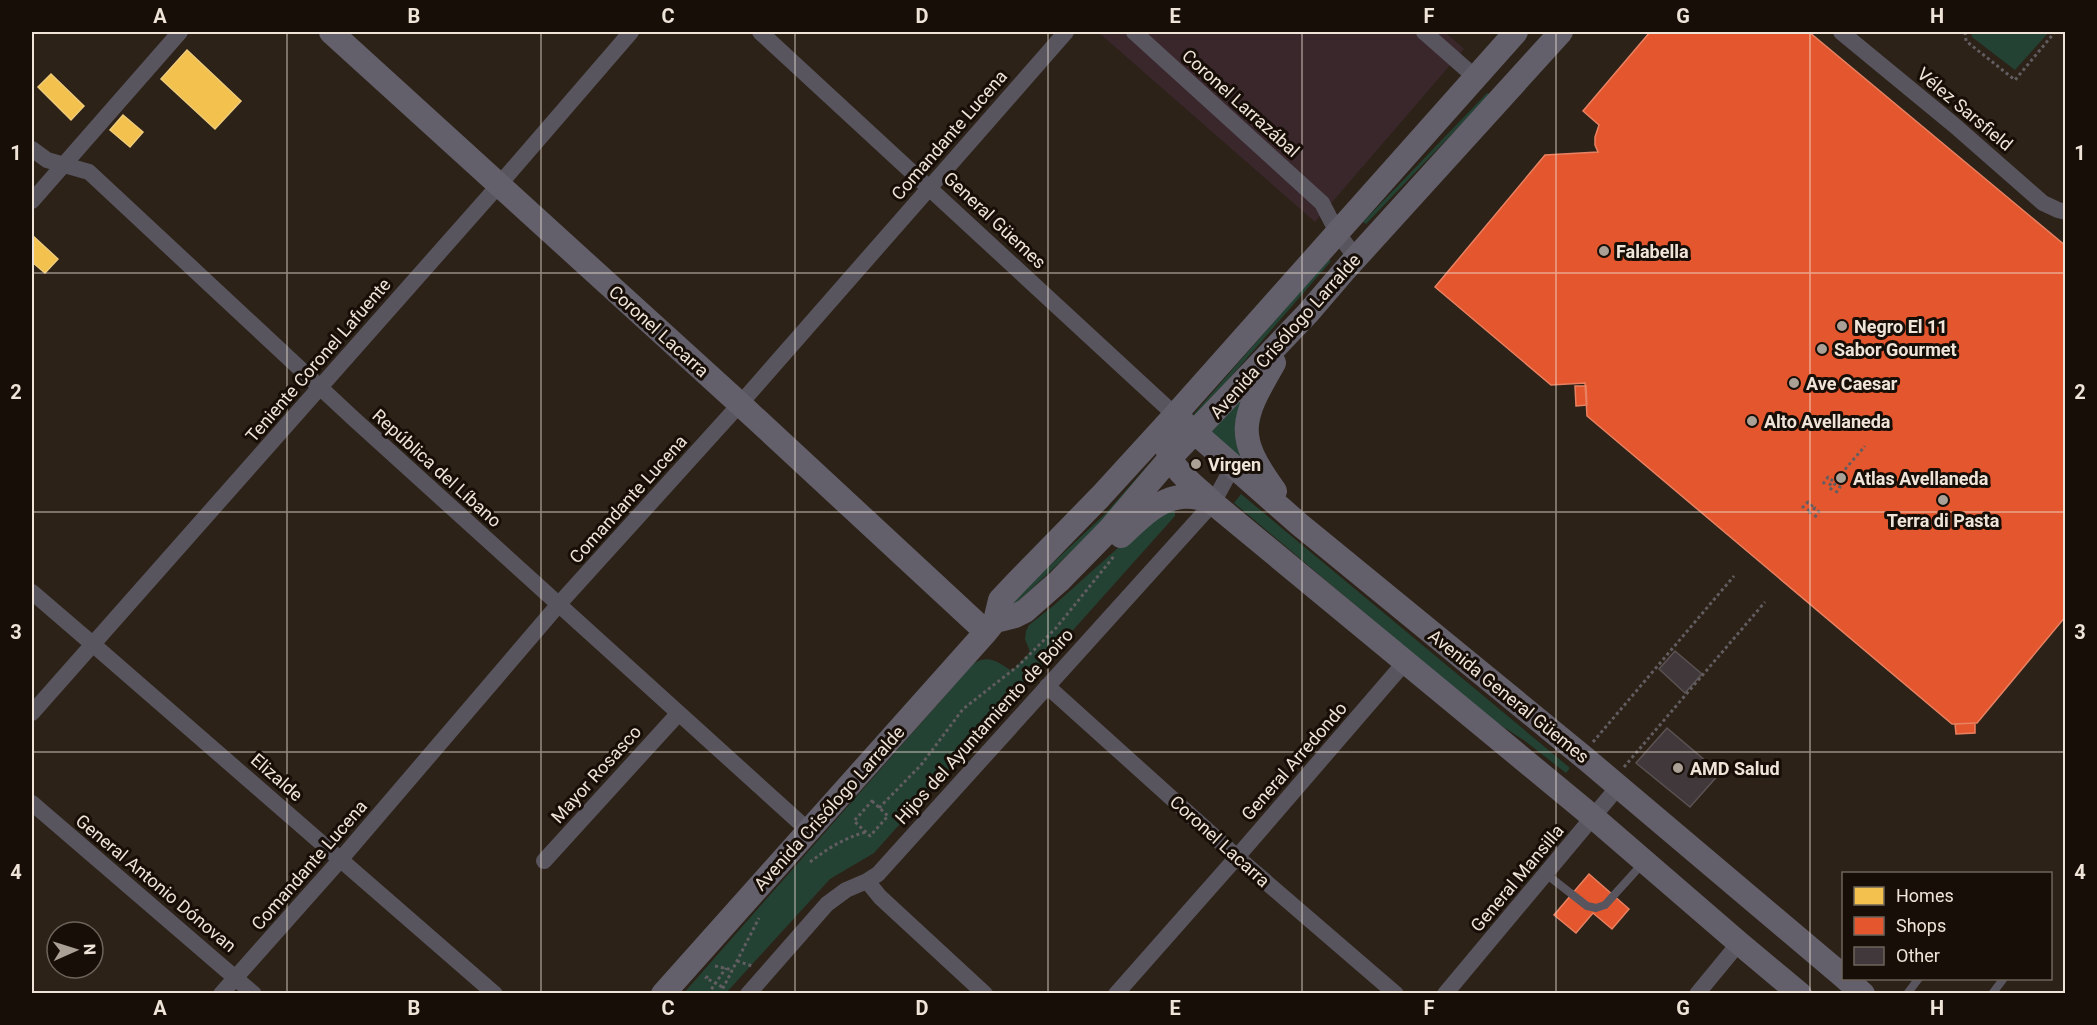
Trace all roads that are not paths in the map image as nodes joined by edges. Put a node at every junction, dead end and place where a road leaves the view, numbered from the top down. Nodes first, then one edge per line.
1 (180, 32) edge
2 (331, 32) edge
3 (632, 32) edge
4 (760, 32) edge
5 (1066, 32) edge
6 (1134, 32) edge
7 (1425, 32) edge
8 (1515, 32) edge
9 (1561, 32) edge
10 (1841, 32) edge
11 (1475, 77) junction
12 (32, 149) edge
13 (63, 164) junction
14 (498, 186) junction
15 (930, 186) junction
16 (32, 201) edge
17 (2066, 212) edge
18 (1341, 226) junction
19 (1361, 253) junction
20 (1308, 314) junction
21 (320, 386) junction
22 (740, 404) junction
23 (1174, 415) junction
24 (1195, 434) junction
25 (1170, 458) junction
26 (1233, 466) junction
27 (1213, 502) junction
28 (1299, 524) junction
29 (1059, 580) junction
30 (32, 592) edge
31 (559, 603) junction
32 (990, 626) junction
33 (93, 645) junction
34 (1406, 661) junction
35 (1047, 686) junction
36 (32, 713) edge
37 (678, 714) junction
38 (1615, 784) junction
39 (32, 803) edge
40 (1593, 817) junction
41 (809, 831) junction
42 (1237, 857) junction
43 (341, 859) junction
44 (544, 861) dead end
45 (1645, 861) junction
46 (1546, 874) junction
47 (867, 881) junction
48 (1739, 943) junction
49 (1842, 976) edge
50 (235, 977) junction
51 (1847, 980) edge
52 (1916, 980) edge
53 (2002, 980) edge
54 (220, 993) edge
55 (254, 993) edge
56 (495, 993) edge
57 (663, 993) edge
58 (748, 993) edge
59 (985, 993) edge
60 (1116, 993) edge
61 (1396, 993) edge
62 (1445, 993) edge
63 (1697, 993) edge
64 (1800, 993) edge
65 (1863, 993) edge
66 (1906, 993) edge
67 (1992, 993) edge

1 - 13 street
2 - 14 main road, Coronel Lacarra
3 - 14 street, Teniente Coronel Lafuente
4 - 15 street, General Güemes
5 - 15 street, Comandante Lucena
6 - 18 street, Coronel Larrazábal
7 - 11 street
8 - 11 main road, Avenida Crisólogo Larralde
9 - 19 main road, Avenida Crisólogo Larralde
10 - 17 street, Vélez Sarsfield
11 - 18 main road, Avenida Crisólogo Larralde
12 - 13 street, República del Líbano
13 - 16 street
13 - 21 street, República del Líbano
14 - 21 street, Teniente Coronel Lafuente
14 - 22 main road, Coronel Lacarra
15 - 22 street, Comandante Lucena
15 - 23 street, General Güemes
18 - 19 street, Coronel Larrazábal
18 - 23 main road, Avenida Crisólogo Larralde
19 - 20 main road, Avenida Crisólogo Larralde
20 - 24 main road, Avenida Crisólogo Larralde
20 - 28 main road
21 - 31 street, República del Líbano
21 - 33 street, Teniente Coronel Lafuente
22 - 31 street, Comandante Lucena
22 - 32 main road, Coronel Lacarra
23 - 24 main road, Avenida General Güemes
23 - 25 main road
23 - 32 main road, Avenida Crisólogo Larralde
24 - 25 main road, Avenida Crisólogo Larralde
24 - 26 main road, Avenida General Güemes
25 - 27 main road, Avenida General Güemes
25 - 29 main road, Avenida Crisólogo Larralde
26 - 27 street, Hijos del Ayuntamiento de Boiro
26 - 28 main road, Avenida General Güemes
27 - 29 main road
27 - 34 main road, Avenida General Güemes
27 - 35 street, Hijos del Ayuntamiento de Boiro
28 - 38 main road, Avenida General Güemes
29 - 32 main road, Avenida Crisólogo Larralde
30 - 33 street, Elizalde
31 - 37 street, República del Líbano
31 - 43 street, Comandante Lucena
32 - 41 main road, Avenida Crisólogo Larralde
33 - 36 street, Teniente Coronel Lafuente
33 - 43 street, Elizalde
34 - 40 main road, Avenida General Güemes
34 - 42 street, General Arredondo
35 - 42 street, Coronel Lacarra
35 - 47 street, Hijos del Ayuntamiento de Boiro
37 - 41 street, República del Líbano
37 - 44 street, Mayor Rosasco
38 - 40 street, General Mansilla
38 - 49 main road, Avenida General Güemes
39 - 50 street, General Antonio Dónovan
40 - 45 main road, Avenida General Güemes
40 - 46 street, General Mansilla
41 - 57 main road, Avenida Crisólogo Larralde
42 - 60 street, General Arredondo
42 - 61 street, Coronel Lacarra
43 - 50 street, Comandante Lucena
43 - 56 street, Elizalde
45 - 46 lane
45 - 48 main road, Avenida General Güemes
46 - 62 street, General Mansilla
47 - 58 street, Hijos del Ayuntamiento de Boiro
47 - 59 street
48 - 63 street
48 - 64 main road, Avenida General Güemes
50 - 54 street, Comandante Lucena
50 - 55 street, General Antonio Dónovan
51 - 65 main road, Avenida General Güemes
52 - 66 lane
53 - 67 lane

